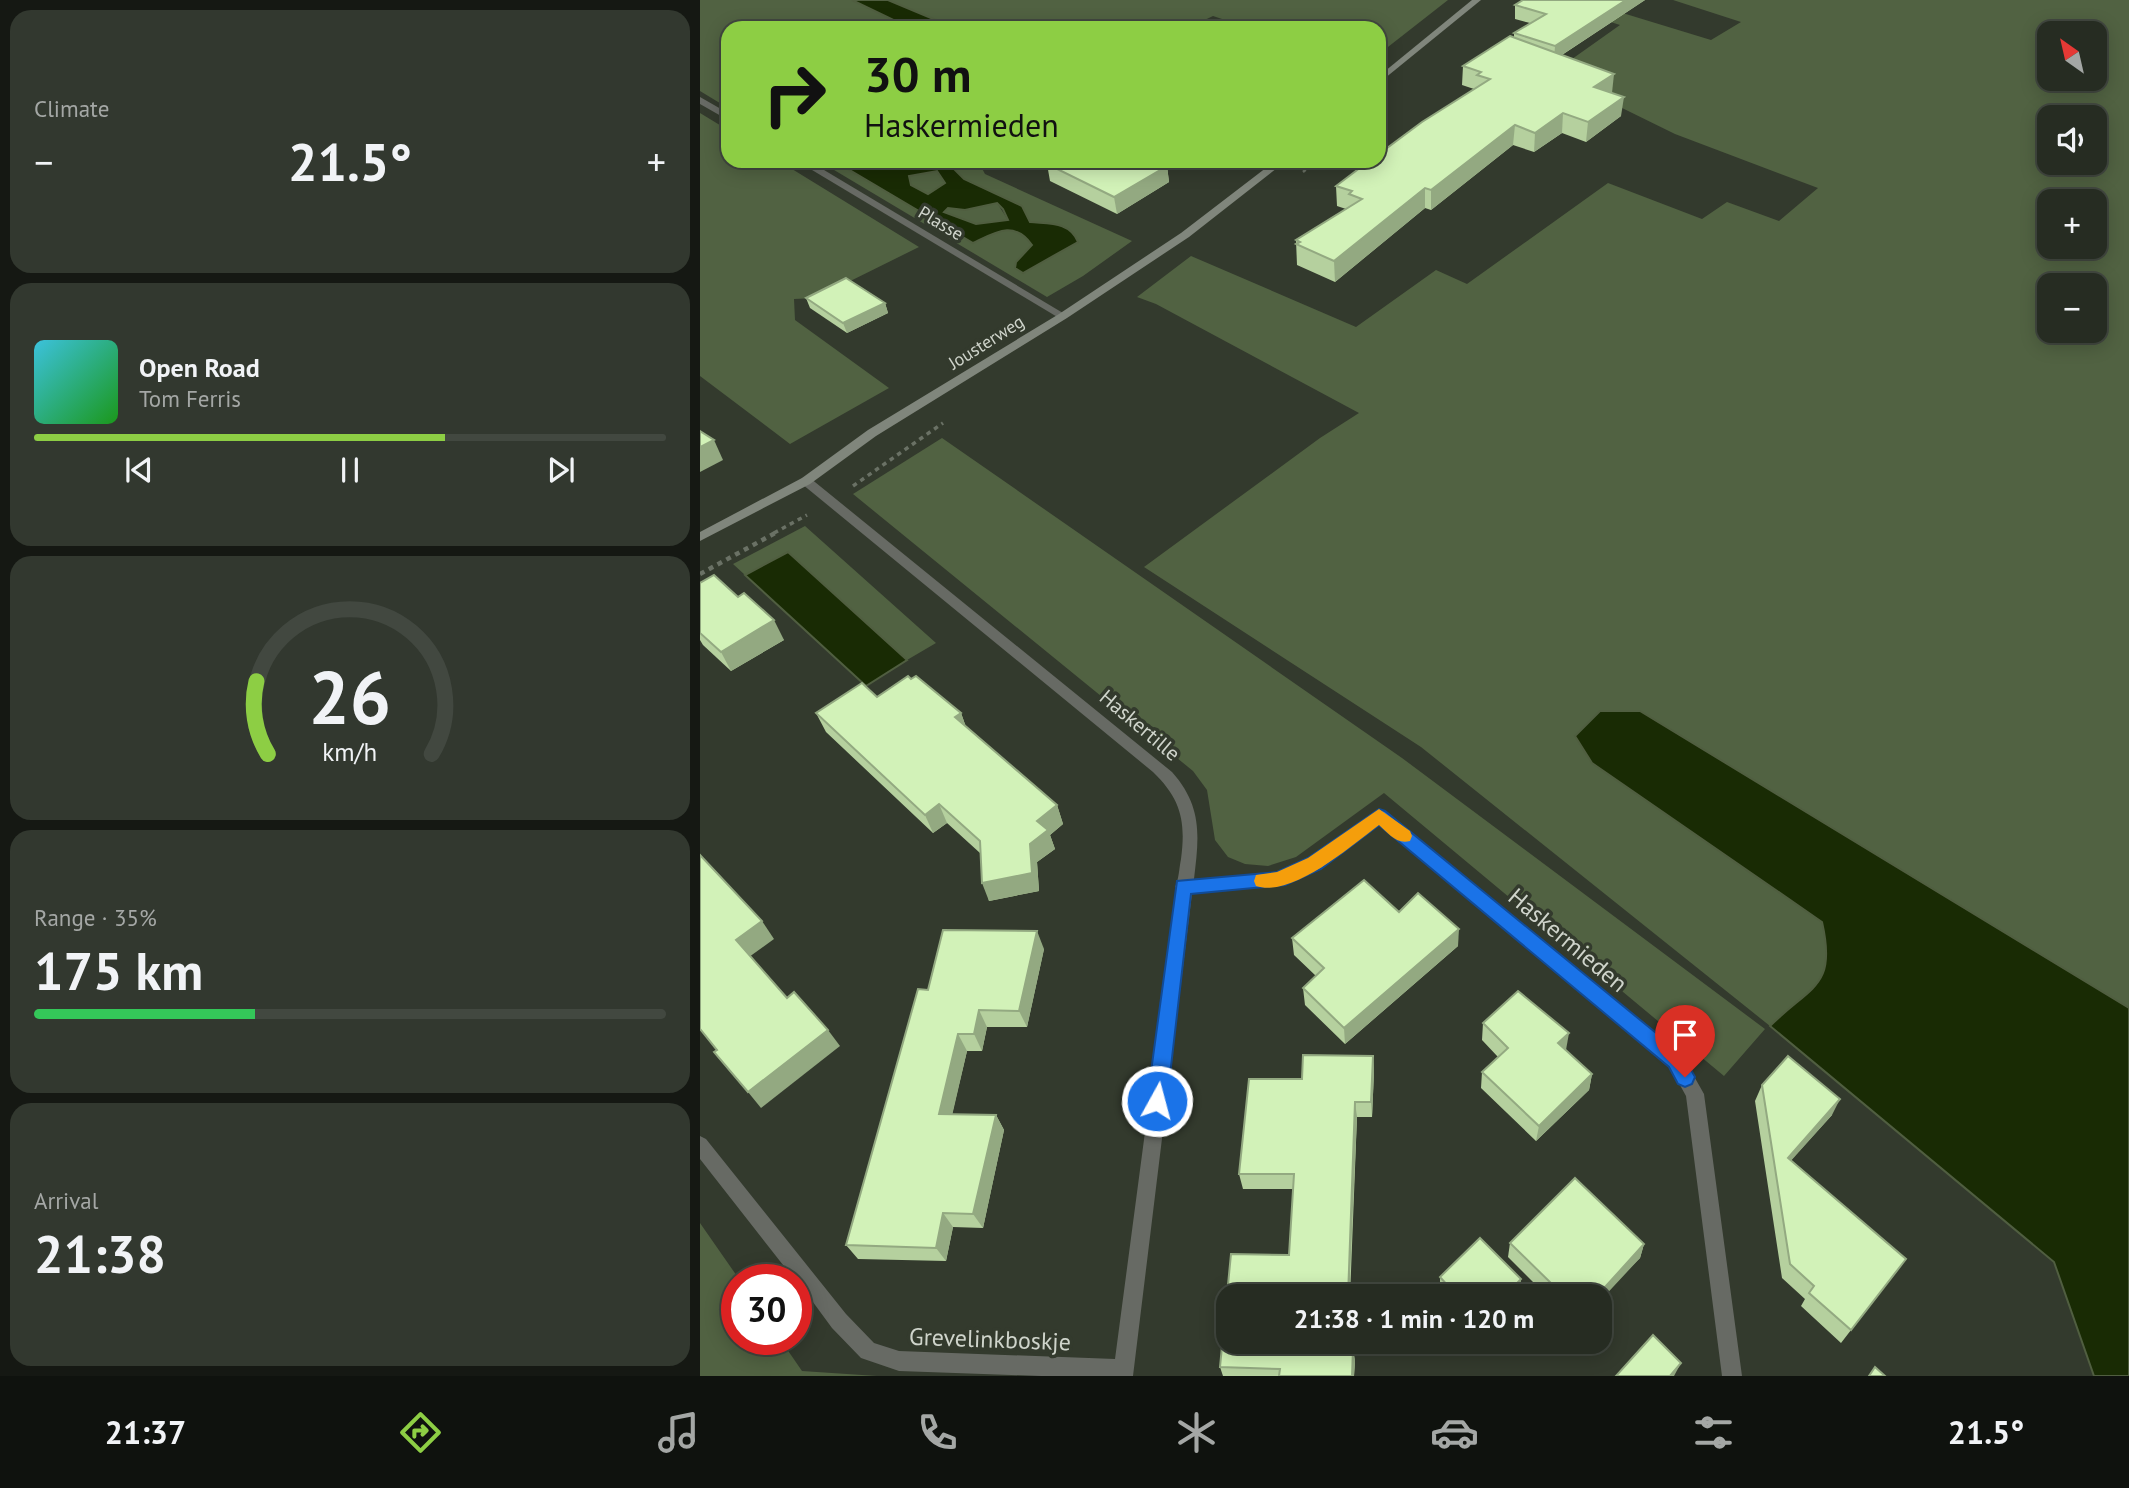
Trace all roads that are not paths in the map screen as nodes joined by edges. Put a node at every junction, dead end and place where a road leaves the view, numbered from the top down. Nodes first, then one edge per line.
1 (1477, 0) edge
2 (1386, 74) edge
3 (700, 100) edge
4 (721, 113) edge
5 (814, 168) edge
6 (1272, 168) edge
7 (1063, 316) junction
8 (806, 481) junction
9 (700, 537) edge
10 (1183, 887) junction
11 (700, 1145) edge
12 (1124, 1373) edge
13 (1732, 1376) edge

1 - 2 street
3 - 4 street
5 - 7 street, Plasse
6 - 7 street, Jousterweg
7 - 8 street, Jousterweg
8 - 9 street, Jousterweg
8 - 10 street, Haskertille
10 - 12 street, Haskertille
10 - 13 street, Haskermieden
11 - 12 street, Grevelinkboskje

